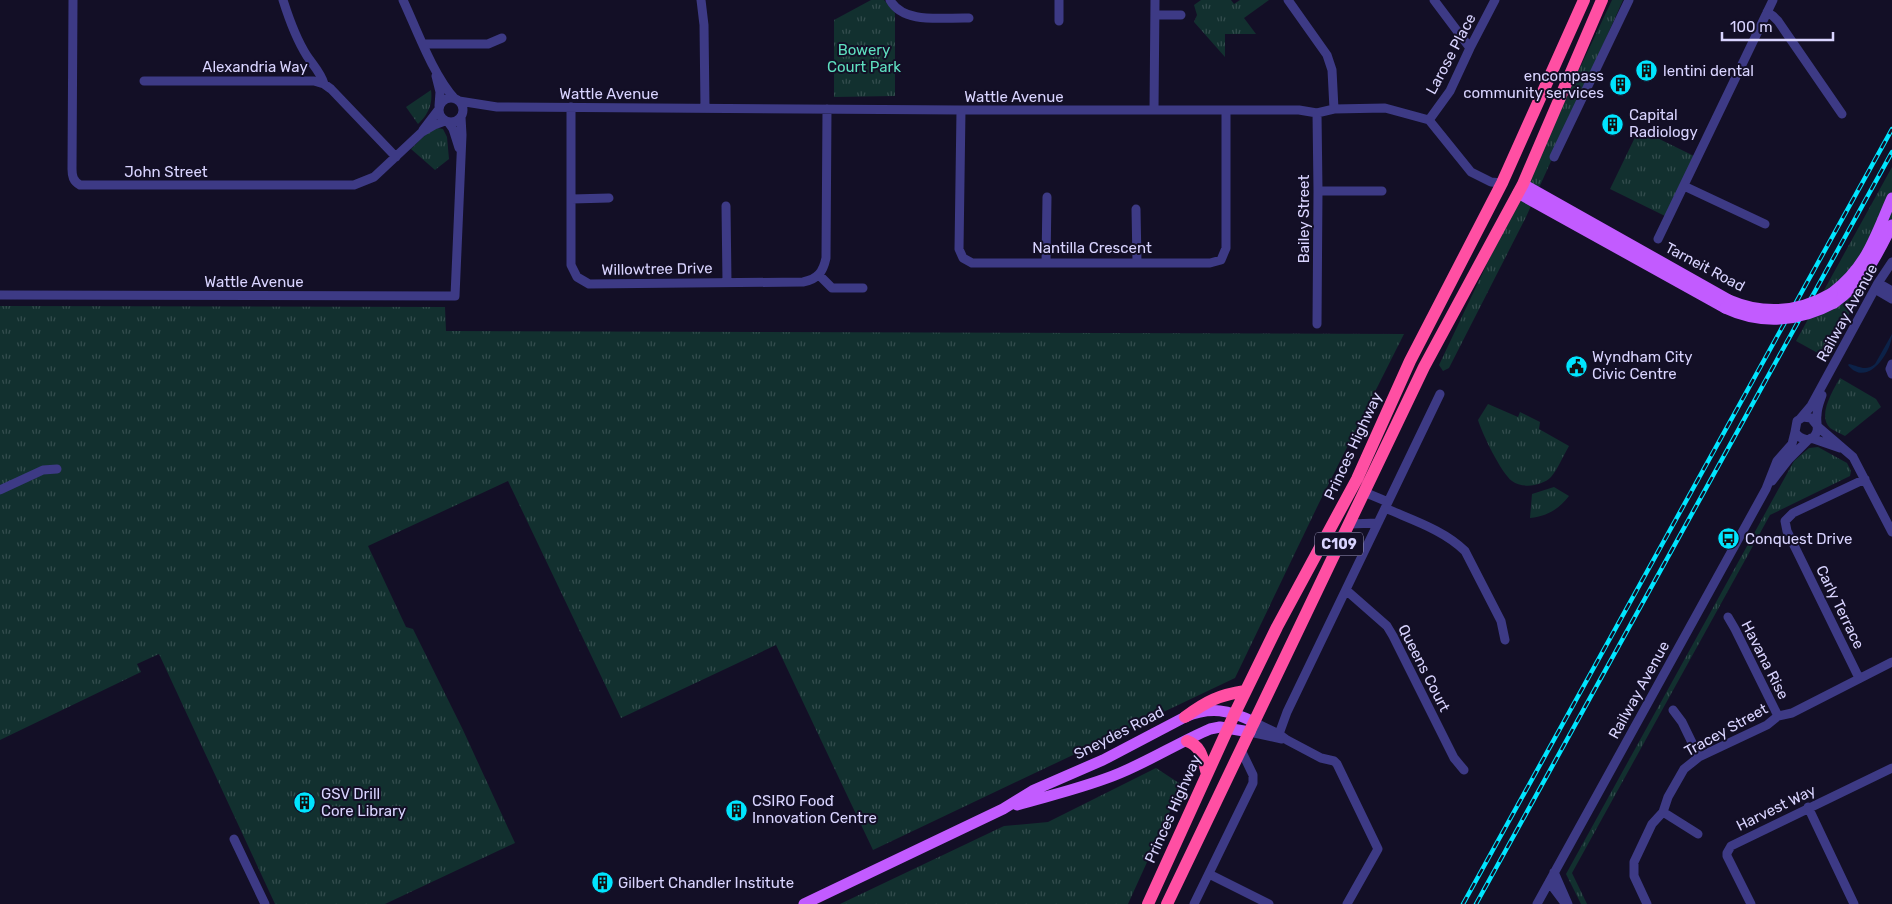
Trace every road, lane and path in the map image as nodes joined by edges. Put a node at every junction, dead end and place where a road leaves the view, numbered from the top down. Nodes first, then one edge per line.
1 (73, 0) edge
2 (283, 0) edge
3 (403, 0) edge
4 (701, 0) edge
5 (890, 0) edge
6 (1060, 0) edge
7 (1155, 0) edge
8 (1288, 0) edge
9 (1434, 0) edge
10 (1495, 0) edge
11 (1584, 0) edge
12 (1602, 0) edge
13 (1629, 0) edge
14 (1773, 0) edge
15 (1767, 12) junction
16 (1155, 15) junction
17 (1181, 15) dead end
18 (969, 18) dead end
19 (1059, 21) dead end
20 (502, 38) dead end
21 (424, 44) junction
22 (1470, 48) junction
23 (434, 64) junction
24 (144, 81) dead end
25 (324, 84) junction
26 (457, 100) junction
27 (439, 107) junction
28 (497, 107) junction
29 (572, 107) junction
30 (705, 108) junction
31 (827, 109) junction
32 (1334, 109) junction
33 (960, 110) junction
34 (1154, 110) junction
35 (1226, 111) junction
36 (1317, 113) junction
37 (1842, 114) dead end
38 (461, 116) junction
39 (1429, 120) junction
40 (446, 122) junction
41 (422, 132) junction
42 (460, 153) junction
43 (396, 157) junction
44 (1554, 158) dead end
45 (1502, 183) junction
46 (1684, 186) junction
47 (1521, 189) junction
48 (1318, 191) junction
49 (1382, 191) dead end
50 (609, 198) dead end
51 (1047, 198) dead end
52 (1892, 198) edge
53 (572, 199) junction
54 (726, 206) dead end
55 (1136, 209) dead end
56 (1765, 224) dead end
57 (1892, 225) edge
58 (1658, 238) dead end
59 (1046, 262) junction
60 (1137, 262) junction
61 (1892, 262) edge
62 (819, 275) junction
63 (727, 282) junction
64 (1877, 286) junction
65 (863, 288) dead end
66 (1892, 291) edge
67 (0, 296) edge
68 (1833, 298) junction
69 (1892, 299) edge
70 (1317, 324) dead end
71 (1410, 361) junction
72 (1892, 364) edge
73 (1424, 367) junction
74 (1892, 374) edge
75 (1826, 378) junction
76 (1440, 394) dead end
77 (1800, 419) junction
78 (1817, 425) junction
79 (1795, 432) junction
80 (1809, 439) junction
81 (1847, 451) junction
82 (57, 469) dead end
83 (1865, 479) junction
84 (1766, 489) junction
85 (0, 490) edge
86 (1364, 492) junction
87 (1345, 503) junction
88 (1387, 505) junction
89 (1378, 522) junction
90 (1349, 524) junction
91 (1890, 530) edge
92 (1892, 539) edge
93 (1346, 590) junction
94 (1728, 617) dead end
95 (1505, 640) dead end
96 (1892, 662) edge
97 (1859, 678) junction
98 (1245, 691) junction
99 (1673, 710) dead end
100 (1234, 713) junction
101 (1778, 716) junction
102 (1185, 717) junction
103 (1252, 727) junction
104 (1228, 728) junction
105 (1279, 734) junction
106 (1287, 740) junction
107 (1187, 741) junction
108 (1241, 750) junction
109 (1700, 757) junction
110 (1464, 770) dead end
111 (1891, 771) edge
112 (1207, 774) junction
113 (1808, 807) junction
114 (1003, 809) junction
115 (1663, 812) junction
116 (1698, 834) dead end
117 (234, 839) dead end
118 (1554, 872) junction
119 (1209, 874) junction
120 (1549, 882) junction
121 (265, 904) edge
122 (804, 904) edge
123 (1148, 904) edge
124 (1167, 904) edge
125 (1194, 904) edge
126 (1269, 904) edge
127 (1347, 904) edge
128 (1537, 904) edge
129 (1567, 904) edge
130 (1647, 904) edge
131 (1751, 904) edge
132 (1854, 904) edge

1 - 43 street, John Street
2 - 25 street
3 - 21 street
4 - 30 street
5 - 18 street
6 - 19 street
7 - 16 street
8 - 32 street
9 - 22 street
10 - 22 street, Larose Place
11 - 45 highway, Princes Highway / C109
12 - 47 highway, Princes Highway / C109
13 - 44 street
14 - 15 street
15 - 37 street
15 - 46 street
16 - 17 street
16 - 34 street
20 - 21 street
21 - 23 street
22 - 39 street, Larose Place
23 - 26 street
23 - 27 street
24 - 25 street, Alexandria Way
25 - 43 street, Alexandria Way
26 - 27 street
26 - 28 street, Wattle Avenue
26 - 38 street
27 - 40 street
27 - 41 street, John Street
28 - 29 street, Wattle Avenue
28 - 38 street, Wattle Avenue
29 - 30 street, Wattle Avenue
29 - 53 street, Willowtree Drive
30 - 31 street, Wattle Avenue
31 - 33 street, Wattle Avenue
31 - 62 street
32 - 36 street, Wattle Avenue
32 - 39 street, Wattle Avenue
33 - 34 street, Wattle Avenue
33 - 59 street, Nantilla Crescent
34 - 35 street, Wattle Avenue
35 - 36 street, Wattle Avenue
35 - 60 street, Nantilla Crescent
36 - 48 street, Bailey Street
38 - 40 street
38 - 42 street, Wattle Avenue
39 - 45 street
40 - 41 street, John Street
40 - 42 street, Wattle Avenue
41 - 43 street, John Street
42 - 67 street, Wattle Avenue
45 - 47 highway
45 - 71 highway, Princes Highway / C109
46 - 56 street
46 - 58 street
47 - 68 main road, Tarneit Road, bridge
47 - 73 highway, Princes Highway / C109
48 - 49 street
48 - 70 street, Bailey Street
50 - 53 street
51 - 59 street
52 - 68 main road, Tarneit Road
53 - 63 street, Willowtree Drive
54 - 63 street
55 - 60 street
57 - 68 main road, Tarneit Road
59 - 60 street, Nantilla Crescent
61 - 64 street, Railway Avenue
62 - 63 street, Willowtree Drive
62 - 65 street
64 - 66 street
64 - 69 street
64 - 75 street, Railway Avenue
71 - 73 highway
71 - 87 highway, Princes Highway / C109
72 - 74 street
73 - 86 highway, Princes Highway / C109
75 - 77 street, Railway Avenue
75 - 78 street, Railway Avenue
76 - 88 street
77 - 78 street
77 - 79 street
78 - 80 street
78 - 81 street
79 - 80 street
79 - 84 street, Railway Avenue
80 - 81 street
80 - 84 street, Railway Avenue
81 - 83 street
82 - 85 street
83 - 91 street
83 - 97 street, Carly Terrace
84 - 118 street, Railway Avenue
86 - 87 highway
86 - 88 street, Princes Highway
86 - 90 highway, Princes Highway / C109
87 - 98 highway, Princes Highway / C109
88 - 89 street
88 - 95 street, Princes Highway
89 - 90 street
89 - 93 street
90 - 103 highway, Princes Highway / C109
91 - 92 street
93 - 105 street
93 - 110 street, Queens Court
94 - 101 street, Havana Rise
96 - 97 street, Tracey Street
97 - 101 street, Tracey Street
98 - 100 highway, Princes Highway / C109
98 - 102 highway
99 - 109 street
100 - 102 main road, Sneydes Road
100 - 103 main road, Sneydes Road
100 - 104 highway, Princes Highway / C109
101 - 109 street, Tracey Street
102 - 114 main road, Sneydes Road
103 - 104 main road, Sneydes Road
103 - 105 street
103 - 106 street
103 - 108 highway, Princes Highway / C109
104 - 107 main road, Sneydes Road
104 - 112 highway, Princes Highway / C109
105 - 106 street
106 - 127 street
107 - 112 highway
107 - 114 main road, Sneydes Road
108 - 119 street
108 - 124 highway, Princes Highway / C109
109 - 115 street, Tracey Street
111 - 113 street, Harvest Way
112 - 123 highway, Princes Highway / C109
113 - 131 street, Harvest Way
113 - 132 street
114 - 122 main road, Sneydes Road
115 - 116 street
115 - 130 street, Tracey Street
117 - 121 street
118 - 120 street, Railway Avenue
118 - 129 street
119 - 125 street
119 - 126 street
120 - 128 street, Railway Avenue
120 - 129 street

